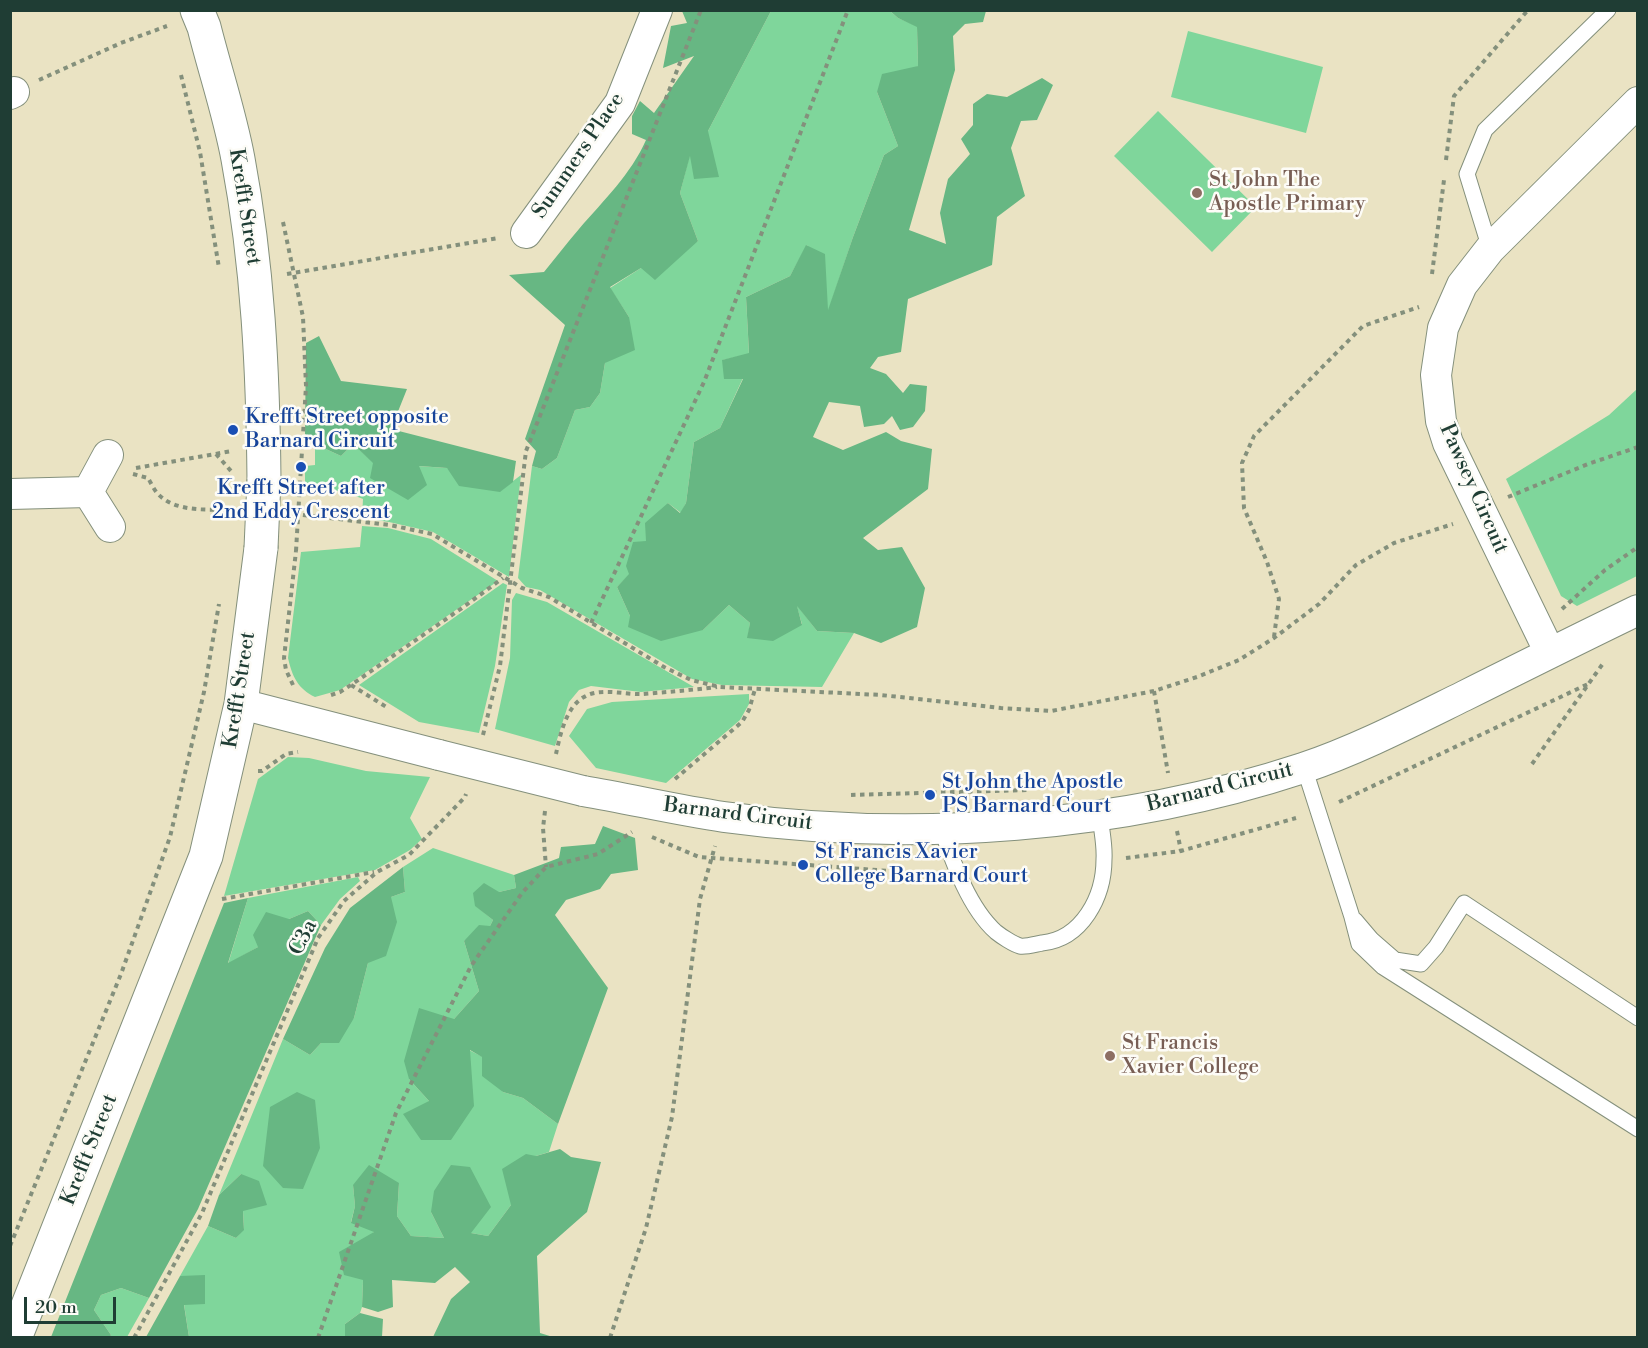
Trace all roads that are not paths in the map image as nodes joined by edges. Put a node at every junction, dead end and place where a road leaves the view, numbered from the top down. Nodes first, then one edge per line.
1 (197, 10) edge
2 (657, 10) edge
3 (1608, 10) edge
4 (1638, 102) edge
5 (526, 233) road end
6 (1490, 249) junction
7 (122, 466) road end
8 (88, 492) junction
9 (10, 494) edge
10 (110, 527) dead end
11 (1638, 610) edge
12 (1550, 653) junction
13 (241, 704) junction
14 (1304, 767) junction
15 (1100, 814) junction
16 (941, 828) junction
17 (1352, 917) junction
18 (1638, 1018) edge
19 (1638, 1129) edge
20 (15, 1338) edge

1 - 13 street, Krefft Street, bridge
2 - 5 street, Summers Place
3 - 6 lane
4 - 6 street, Pawsey Circuit
6 - 12 street, Pawsey Circuit
7 - 8 street
8 - 9 street
8 - 10 street
11 - 12 street, Barnard Circuit
12 - 14 street, Barnard Circuit
13 - 16 street, Barnard Circuit, bridge
13 - 20 street, Krefft Street
14 - 15 street, Barnard Circuit
14 - 17 lane
15 - 16 street, Barnard Circuit
15 - 16 lane
17 - 18 lane
17 - 19 lane

